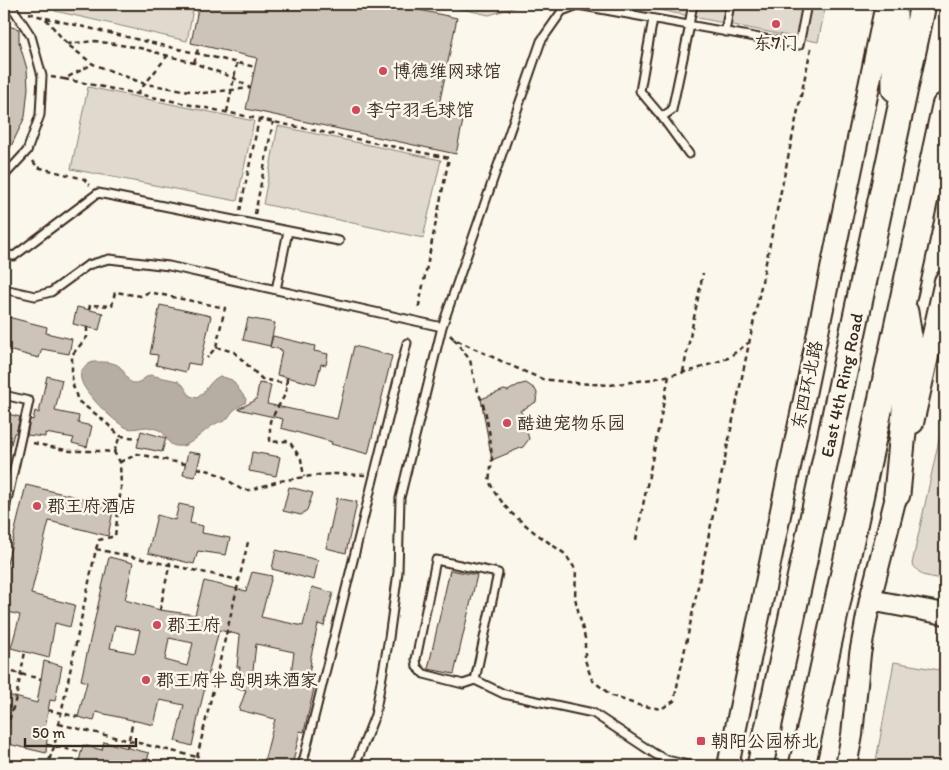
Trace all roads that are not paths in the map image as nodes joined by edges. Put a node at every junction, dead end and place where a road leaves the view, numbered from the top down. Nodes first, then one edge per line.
1 (693, 4) edge
2 (730, 4) edge
3 (806, 4) edge
4 (886, 4) edge
5 (894, 4) edge
6 (923, 4) edge
7 (4, 5) edge
8 (653, 19) junction
9 (690, 25) junction
10 (725, 32) junction
11 (945, 106) edge
12 (662, 116) junction
13 (895, 134) junction
14 (945, 138) edge
15 (689, 154) dead end
16 (933, 166) junction
17 (4, 176) edge
18 (288, 231) junction
19 (339, 241) dead end
20 (4, 254) edge
21 (945, 281) edge
22 (4, 289) edge
23 (276, 290) junction
24 (902, 300) junction
25 (442, 327) junction
26 (407, 343) dead end
27 (4, 395) edge
28 (897, 494) junction
29 (4, 514) edge
30 (870, 600) junction
31 (945, 614) edge
32 (475, 680) junction
33 (302, 766) edge
34 (355, 766) edge
35 (692, 766) edge
36 (728, 766) edge
37 (760, 766) edge
38 (802, 766) edge
39 (846, 766) edge

1 - 9 lane
2 - 10 lane
3 - 10 lane
4 - 36 street, 东四环北路
5 - 13 highway
6 - 13 highway, East 4th Ring Road
7 - 17 lane
8 - 9 lane
8 - 12 lane
8 - 25 lane
9 - 10 lane
9 - 12 lane
11 - 16 highway
12 - 15 lane
13 - 37 highway, East 4th Ring Road
14 - 16 highway
16 - 24 highway
18 - 19 lane
18 - 20 lane
18 - 23 lane
21 - 28 street
22 - 23 lane
23 - 25 lane
24 - 28 highway
24 - 38 highway
25 - 34 lane
26 - 33 lane
27 - 29 lane
28 - 30 street
30 - 31 street
30 - 39 street
32 - 32 lane
32 - 35 lane

